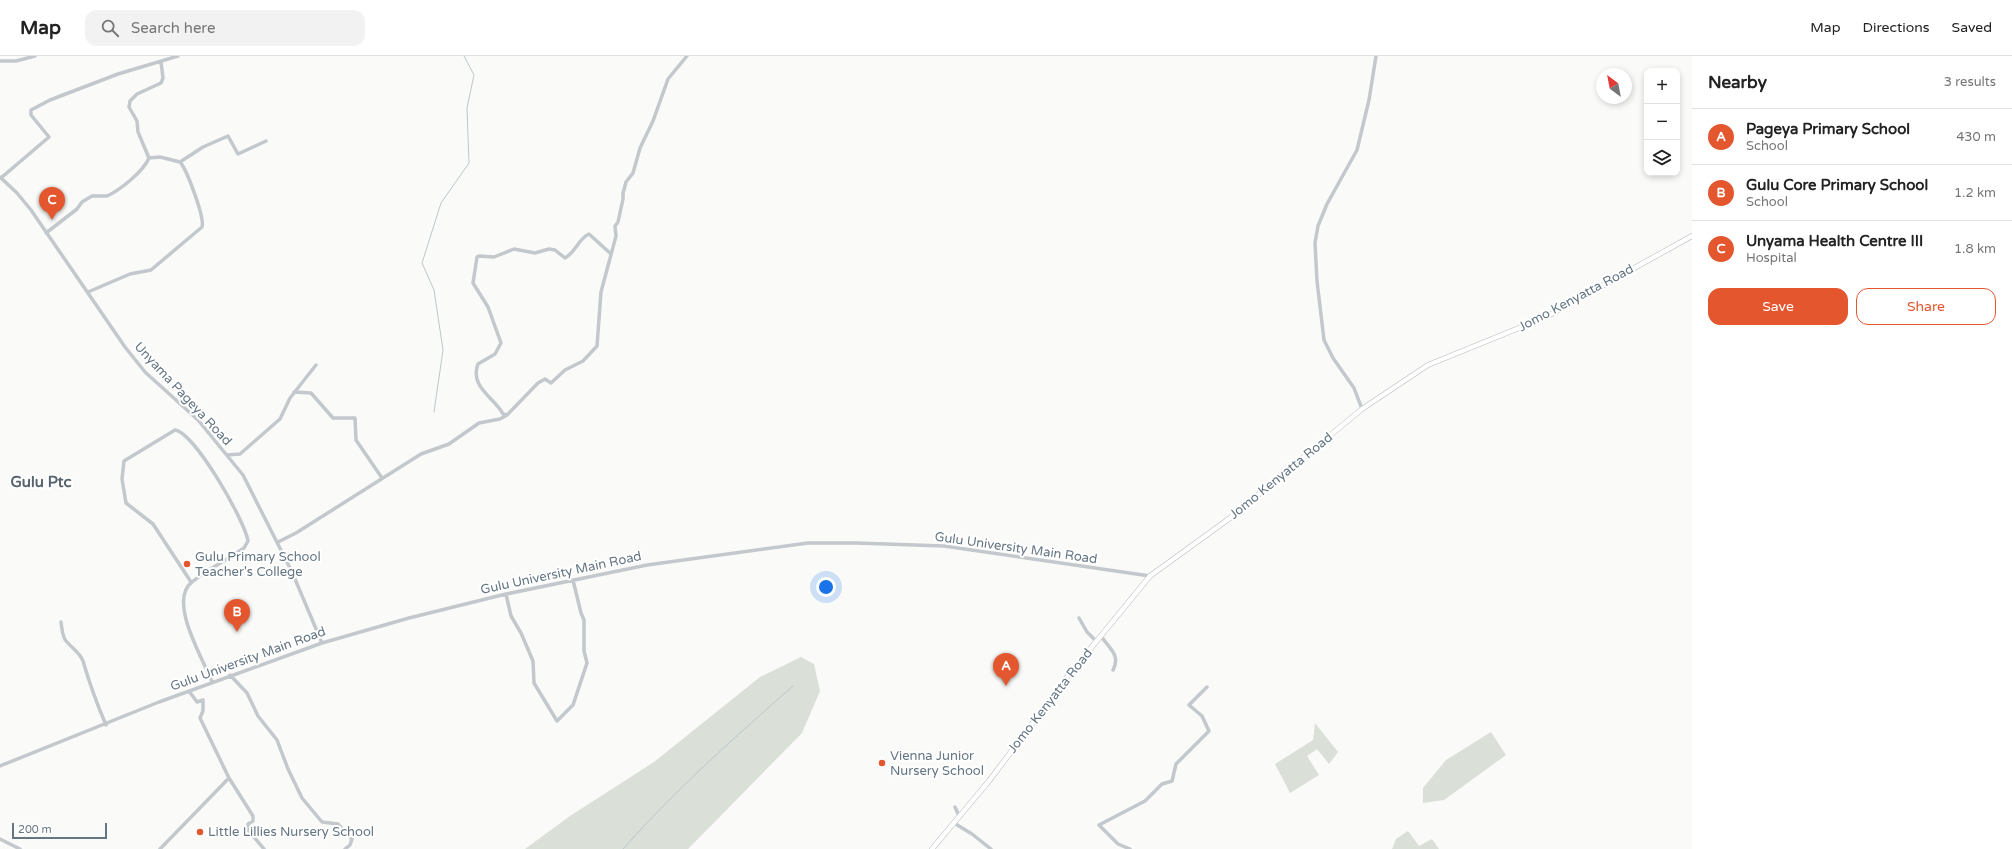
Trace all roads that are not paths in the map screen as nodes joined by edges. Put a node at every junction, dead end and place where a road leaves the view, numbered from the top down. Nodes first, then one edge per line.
1 (35, 56) edge
2 (178, 56) edge
3 (687, 56) edge
4 (1376, 56) edge
5 (0, 61) edge
6 (161, 62) junction
7 (266, 141) dead end
8 (149, 158) junction
9 (180, 162) junction
10 (0, 178) edge
11 (46, 233) junction
12 (1692, 236) edge
13 (611, 254) junction
14 (88, 292) junction
15 (316, 365) dead end
16 (294, 392) junction
17 (1362, 409) junction
18 (507, 415) junction
19 (227, 455) junction
20 (382, 478) junction
21 (278, 542) junction
22 (1150, 576) junction
23 (573, 580) junction
24 (191, 582) junction
25 (506, 594) junction
26 (1079, 618) dead end
27 (61, 622) dead end
28 (1101, 636) junction
29 (1096, 641) junction
30 (322, 643) junction
31 (1113, 670) dead end
32 (230, 675) junction
33 (212, 682) junction
34 (1207, 687) dead end
35 (189, 691) junction
36 (106, 725) junction
37 (0, 766) edge
38 (229, 778) junction
39 (955, 808) dead end
40 (959, 816) junction
41 (954, 823) junction
42 (0, 839) edge
43 (20, 849) edge
44 (160, 849) edge
45 (264, 849) edge
46 (345, 849) edge
47 (932, 849) edge
48 (991, 849) edge
49 (1130, 849) edge

1 - 5 street
2 - 6 street
3 - 13 street
4 - 17 street
6 - 8 street
6 - 10 street
7 - 9 street
8 - 9 street
8 - 11 street
9 - 14 street
10 - 11 street, Unyama Pageya Road
11 - 14 street, Unyama Pageya Road
12 - 17 main road, Jomo Kenyatta Road
13 - 18 street
13 - 18 street
14 - 19 street, Unyama Pageya Road
15 - 16 street
16 - 19 street
16 - 20 street
17 - 22 main road, Jomo Kenyatta Road
18 - 20 street
19 - 21 street, Unyama Pageya Road
20 - 21 street
21 - 30 street, Unyama Pageya Road
22 - 23 street, Gulu University Main Road
22 - 28 main road, Jomo Kenyatta Road
23 - 25 street, Gulu University Main Road
23 - 25 street
24 - 24 street
24 - 33 street
25 - 30 street, Gulu University Main Road
26 - 29 street
27 - 36 street
28 - 29 main road, Jomo Kenyatta Road
28 - 31 street
29 - 40 main road, Jomo Kenyatta Road
30 - 32 street, Gulu University Main Road
32 - 33 street, Gulu University Main Road
32 - 46 street
33 - 35 street, Gulu University Main Road
34 - 49 street
35 - 36 street, Gulu University Main Road
35 - 38 street
36 - 37 street, Gulu University Main Road
38 - 44 street
38 - 45 street
39 - 40 street
40 - 41 main road, Jomo Kenyatta Road
41 - 47 main road, Jomo Kenyatta Road
41 - 48 street
42 - 43 street

